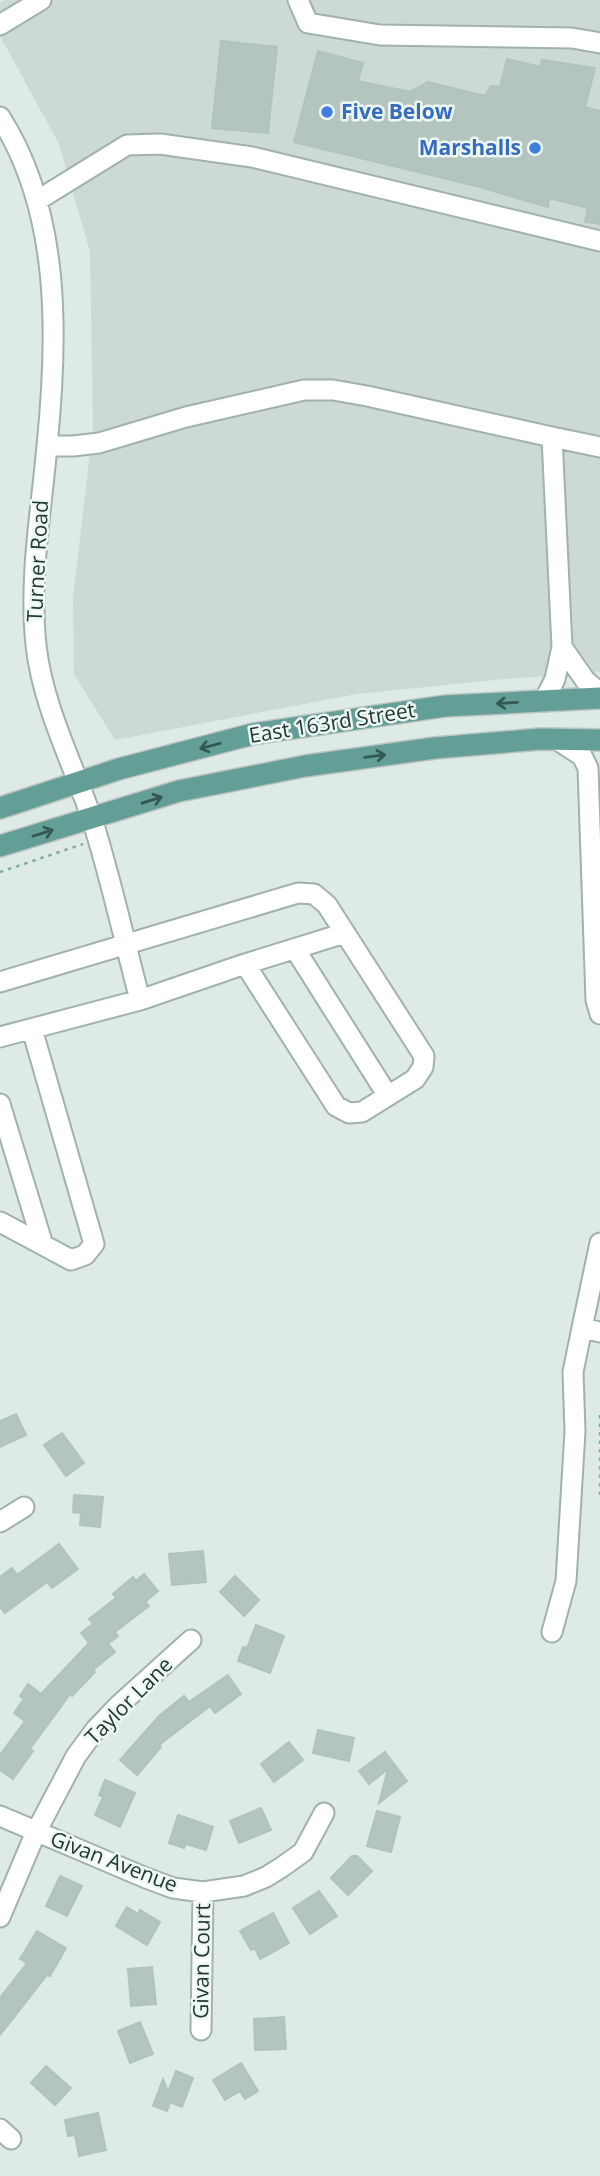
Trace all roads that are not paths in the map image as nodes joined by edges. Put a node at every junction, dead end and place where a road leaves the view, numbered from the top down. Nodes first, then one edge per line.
1 (41, 0) edge
2 (298, 0) edge
3 (0, 25) edge
4 (600, 43) edge
5 (0, 117) edge
6 (38, 200) junction
7 (600, 241) edge
8 (552, 437) junction
9 (47, 446) junction
10 (600, 447) edge
11 (562, 647) junction
12 (600, 696) edge
13 (544, 701) junction
14 (555, 739) junction
15 (600, 740) edge
16 (74, 783) junction
17 (0, 808) edge
18 (92, 826) junction
19 (595, 828) edge
20 (0, 846) edge
21 (597, 927) edge
22 (345, 933) junction
23 (125, 946) junction
24 (295, 948) junction
25 (245, 964) junction
26 (0, 982) edge
27 (140, 1000) junction
28 (600, 1014) edge
29 (32, 1029) junction
30 (0, 1037) edge
31 (388, 1096) junction
32 (0, 1104) edge
33 (0, 1222) edge
34 (600, 1243) edge
35 (43, 1245) junction
36 (591, 1330) edge
37 (24, 1507) dead end
38 (0, 1522) edge
39 (552, 1632) dead end
40 (191, 1640) dead end
41 (324, 1813) dead end
42 (0, 1816) edge
43 (36, 1832) junction
44 (203, 1892) junction
45 (0, 1917) edge
46 (201, 2030) dead end

1 - 3 street
2 - 4 street
5 - 6 street, Turner Road
6 - 7 street
6 - 9 street, Turner Road
8 - 9 street
8 - 10 street
8 - 11 street
9 - 16 street, Turner Road
11 - 12 street
11 - 13 street
12 - 13 main road, East 163rd Street
13 -> 16 main road, East 163rd Street
14 - 15 main road, East 163rd Street
18 -> 14 main road, East 163rd Street
14 - 19 street
16 - 17 main road, East 163rd Street
16 - 18 street, Turner Road
20 -> 18 main road, East 163rd Street
18 - 23 street, Turner Road
19 - 21 street
21 - 28 street
22 - 23 street
22 - 24 street
22 - 31 street
23 - 26 street
23 - 27 street, Turner Road
24 - 25 street
24 - 31 street
25 - 27 street
25 - 31 street
27 - 29 street
29 - 30 street
29 - 35 street
32 - 35 street
33 - 35 street
34 - 36 street
36 - 39 street
37 - 38 street
40 - 43 street, Taylor Lane
41 - 44 street, Givan Avenue
42 - 43 street, Givan Avenue
43 - 44 street, Givan Avenue
43 - 45 street, Taylor Lane
44 - 46 street, Givan Court

